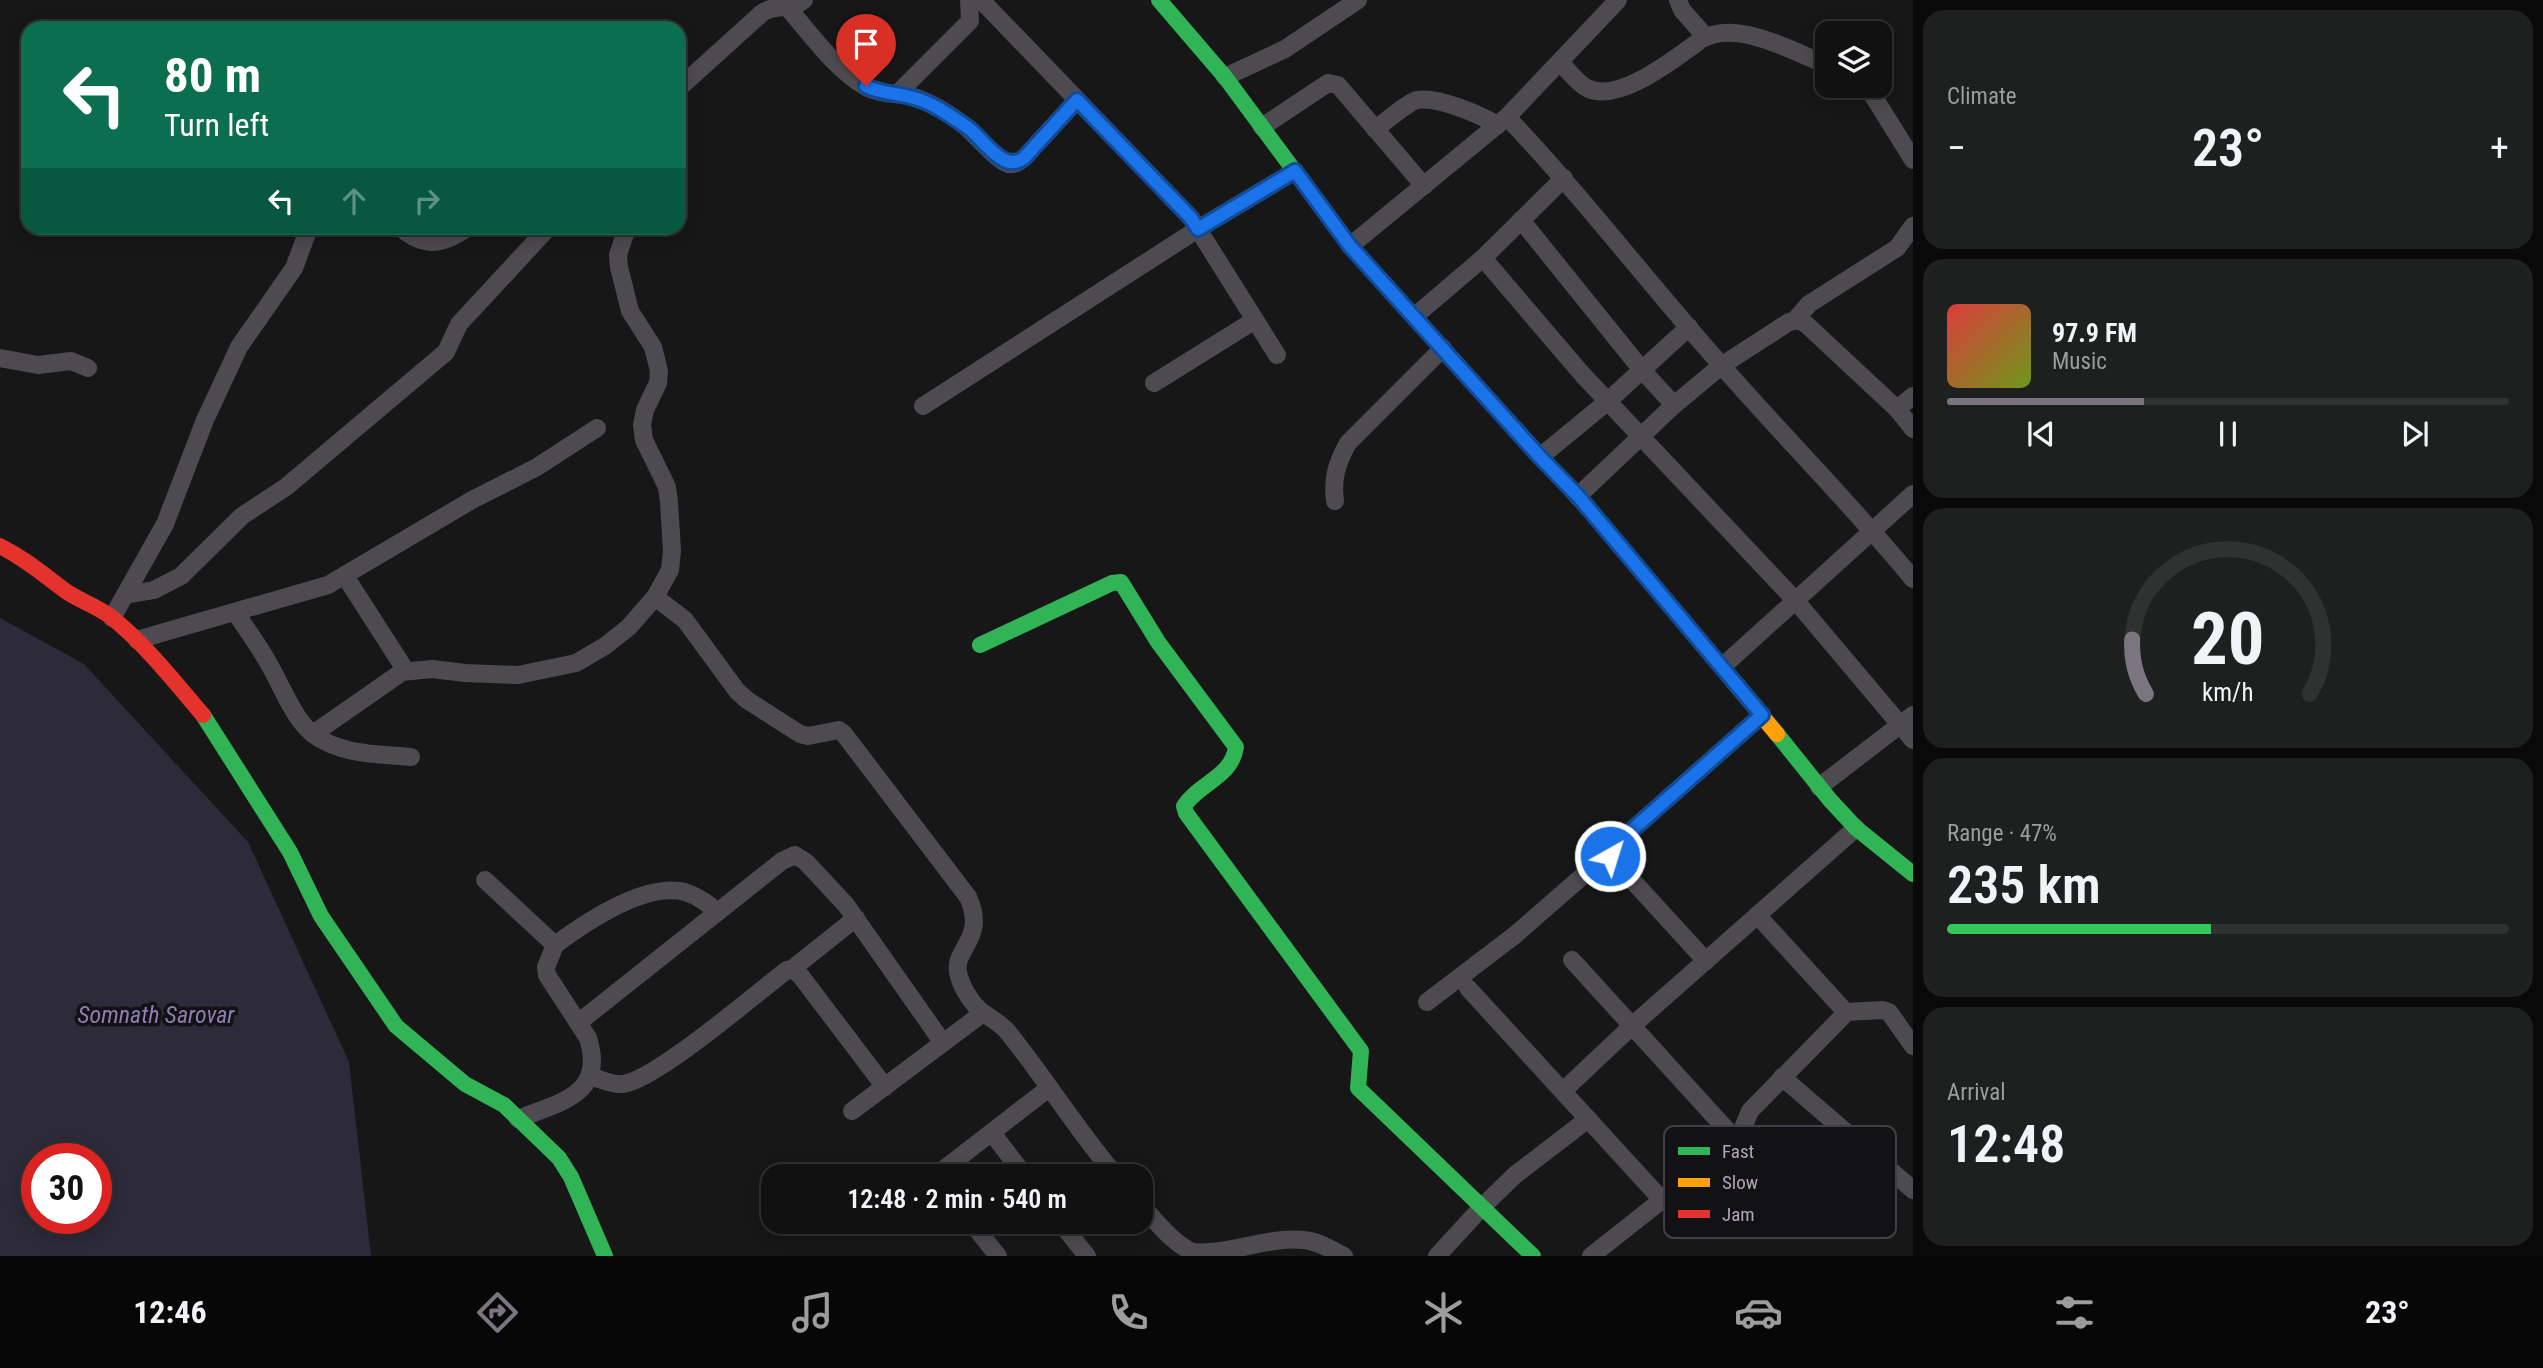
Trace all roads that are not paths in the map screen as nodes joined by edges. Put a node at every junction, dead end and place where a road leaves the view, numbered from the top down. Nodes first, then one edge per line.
1 (804, 0) edge
2 (969, 0) edge
3 (981, 0) edge
4 (1158, 0) edge
5 (1358, 0) edge
6 (1618, 0) edge
7 (1678, 0) edge
8 (787, 7) junction
9 (1706, 37) junction
10 (1815, 60) edge
11 (1560, 62) junction
12 (1225, 77) junction
13 (686, 82) edge
14 (897, 94) junction
15 (1874, 98) edge
16 (1077, 100) junction
17 (1502, 121) junction
18 (1262, 127) junction
19 (1375, 129) junction
20 (1913, 160) edge
21 (1295, 171) junction
22 (1564, 178) junction
23 (1424, 186) junction
24 (1521, 220) junction
25 (1913, 226) edge
26 (1198, 229) junction
27 (304, 235) edge
28 (410, 235) edge
29 (454, 235) edge
30 (542, 235) edge
31 (625, 235) edge
32 (1350, 246) junction
33 (1483, 258) junction
34 (1415, 316) junction
35 (1255, 320) junction
36 (1795, 320) junction
37 (1689, 327) junction
38 (1443, 348) junction
39 (1277, 355) dead end
40 (0, 358) edge
41 (1721, 366) junction
42 (88, 368) dead end
43 (1642, 370) junction
44 (1154, 383) dead end
45 (1913, 396) edge
46 (1608, 401) junction
47 (1674, 405) junction
48 (923, 406) dead end
49 (1896, 409) junction
50 (597, 428) dead end
51 (1913, 429) edge
52 (1640, 436) junction
53 (1540, 457) junction
54 (1913, 494) edge
55 (1578, 496) junction
56 (1335, 501) dead end
57 (1872, 530) junction
58 (0, 546) edge
59 (345, 576) junction
60 (1913, 579) edge
61 (125, 594) junction
62 (655, 597) junction
63 (1795, 600) junction
64 (235, 612) junction
65 (112, 618) junction
66 (137, 640) junction
67 (980, 645) dead end
68 (1722, 667) junction
69 (406, 671) junction
70 (1762, 715) junction
71 (1907, 721) edge
72 (313, 734) junction
73 (1913, 740) edge
74 (411, 757) dead end
75 (1819, 787) junction
76 (1856, 828) junction
77 (1610, 852) junction
78 (1913, 874) edge
79 (485, 880) dead end
80 (718, 912) junction
81 (1757, 915) junction
82 (856, 918) junction
83 (555, 945) junction
84 (1572, 960) dead end
85 (1706, 961) junction
86 (792, 969) junction
87 (1468, 988) dead end
88 (1427, 1002) dead end
89 (983, 1013) junction
90 (1845, 1013) junction
91 (578, 1023) junction
92 (1633, 1025) junction
93 (943, 1043) junction
94 (1913, 1046) edge
95 (590, 1076) junction
96 (1782, 1077) junction
97 (885, 1087) junction
98 (1049, 1088) junction
99 (1563, 1091) junction
100 (852, 1111) dead end
101 (518, 1119) junction
102 (1588, 1119) junction
103 (1723, 1126) edge
104 (1743, 1126) edge
105 (1839, 1126) edge
106 (992, 1133) junction
107 (951, 1164) edge
108 (1016, 1164) edge
109 (1107, 1164) edge
110 (1896, 1175) edge
111 (1913, 1190) edge
112 (1662, 1200) joint
113 (1483, 1206) junction
114 (1153, 1217) edge
115 (981, 1234) edge
116 (1070, 1234) edge
117 (1190, 1254) edge
118 (605, 1256) edge
119 (998, 1256) edge
120 (1087, 1256) edge
121 (1344, 1256) edge
122 (1437, 1256) edge
123 (1533, 1256) edge
124 (1591, 1256) edge

1 - 8 street
2 - 14 street
3 - 16 street
4 - 12 street
5 - 12 street
6 - 11 street
7 - 9 street
8 - 13 street
8 - 14 street
9 - 10 street
9 - 11 street
11 - 17 street
12 - 18 street
14 - 16 street
15 - 20 street
16 - 26 street
17 - 19 street
17 - 22 street
17 - 23 street
18 - 19 street
18 - 21 street
19 - 23 street
21 - 26 street
21 - 32 street
22 - 24 street
22 - 37 street
23 - 32 street
24 - 33 street
24 - 43 street
25 - 36 street
26 - 35 street
26 - 48 street
27 - 61 street
28 - 29 street
30 - 61 street
31 - 62 street
32 - 34 street
33 - 34 street
33 - 46 street
34 - 38 street
35 - 39 street
35 - 44 street
36 - 41 street
36 - 49 street
37 - 41 street
37 - 43 street
38 - 53 street
38 - 56 street
40 - 42 street
41 - 47 street
41 - 57 street
43 - 46 street
43 - 47 street
45 - 49 street
46 - 52 street
46 - 53 street
47 - 52 street
49 - 51 street
50 - 59 street
52 - 55 street
52 - 63 street
53 - 55 street
54 - 57 street
55 - 68 street
57 - 60 street
57 - 63 street
58 - 65 street
59 - 64 street
59 - 69 street
61 - 65 street
62 - 69 street
62 - 89 street
63 - 68 street
63 - 71 street
64 - 66 street
64 - 72 street
65 - 66 street
66 - 101 street
67 - 113 street
68 - 70 street
69 - 72 street
70 - 75 street
70 - 77 street
71 - 73 street
71 - 75 street
72 - 74 street
75 - 76 street
76 - 78 street
76 - 81 street
77 - 85 street
77 - 88 street
79 - 83 street
80 - 82 street
80 - 83 street
80 - 91 street
81 - 85 street
81 - 90 street
82 - 86 street
82 - 93 street
83 - 91 street
84 - 92 street
85 - 92 street
86 - 95 street
86 - 97 street
87 - 99 street
89 - 93 street
89 - 98 street
90 - 94 street
90 - 96 street
91 - 95 street
92 - 99 street
92 - 103 street
93 - 97 street
95 - 101 street
96 - 104 street
96 - 105 street
97 - 100 street
98 - 106 street
98 - 109 street
99 - 102 street
101 - 118 street
102 - 112 street
102 - 113 street
106 - 107 street
106 - 108 street
110 - 111 street
112 - 124 street
113 - 122 street
113 - 123 street
114 - 117 street
115 - 119 street
116 - 120 street
117 - 121 street

